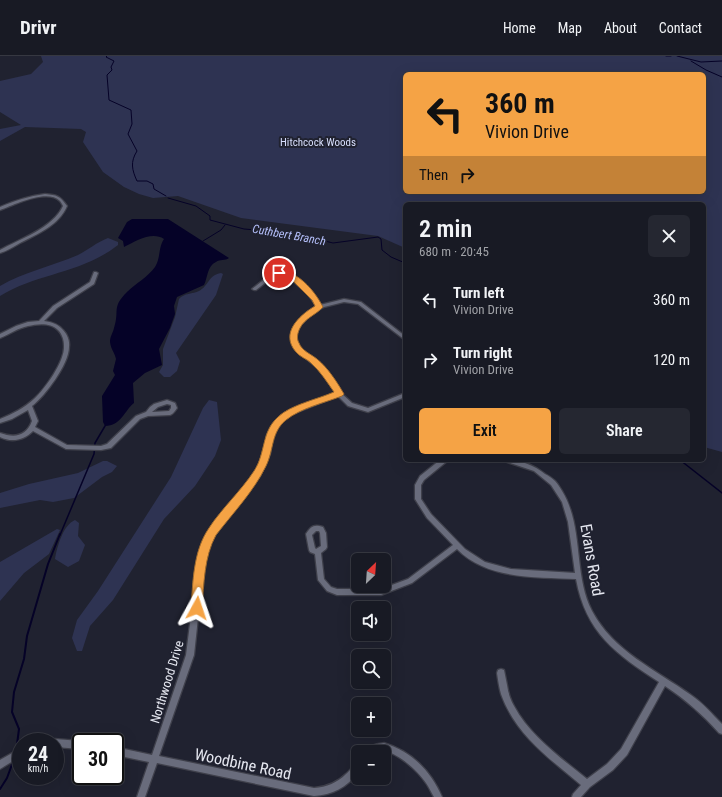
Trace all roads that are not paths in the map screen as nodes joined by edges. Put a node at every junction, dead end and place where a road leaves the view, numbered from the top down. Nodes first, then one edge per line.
1 (0, 209) edge
2 (46, 226) junction
3 (50, 230) dead end
4 (0, 252) edge
5 (96, 273) dead end
6 (254, 289) dead end
7 (319, 307) junction
8 (41, 322) junction
9 (0, 336) edge
10 (403, 336) edge
11 (339, 394) junction
12 (403, 397) edge
13 (30, 407) junction
14 (148, 414) dead end
15 (0, 421) edge
16 (32, 428) junction
17 (0, 435) edge
18 (442, 462) edge
19 (515, 462) edge
20 (457, 546) junction
21 (318, 552) dead end
22 (579, 576) junction
23 (501, 673) dead end
24 (664, 681) junction
25 (722, 730) edge
26 (391, 750) edge
27 (124, 753) edge
28 (12, 758) edge
29 (155, 760) junction
30 (0, 765) edge
31 (351, 774) edge
32 (587, 784) junction
33 (141, 797) edge
34 (438, 797) edge
35 (576, 797) edge

1 - 2 street
2 - 3 street
2 - 4 street
5 - 8 street
6 - 7 street
7 - 10 street
7 - 11 street
8 - 9 street
8 - 13 street
11 - 12 street
11 - 29 street, Northwood Drive
13 - 15 street
13 - 16 street
14 - 16 street
16 - 17 street
18 - 20 street
19 - 22 street, Evans Road
20 - 21 street
20 - 22 street
22 - 24 street, Evans Road
23 - 32 street
24 - 25 street, Evans Road
24 - 32 street
26 - 34 street
27 - 29 street, Woodbine Road
28 - 30 street
29 - 31 street, Woodbine Road
29 - 33 street, Northwood Drive
32 - 35 street

